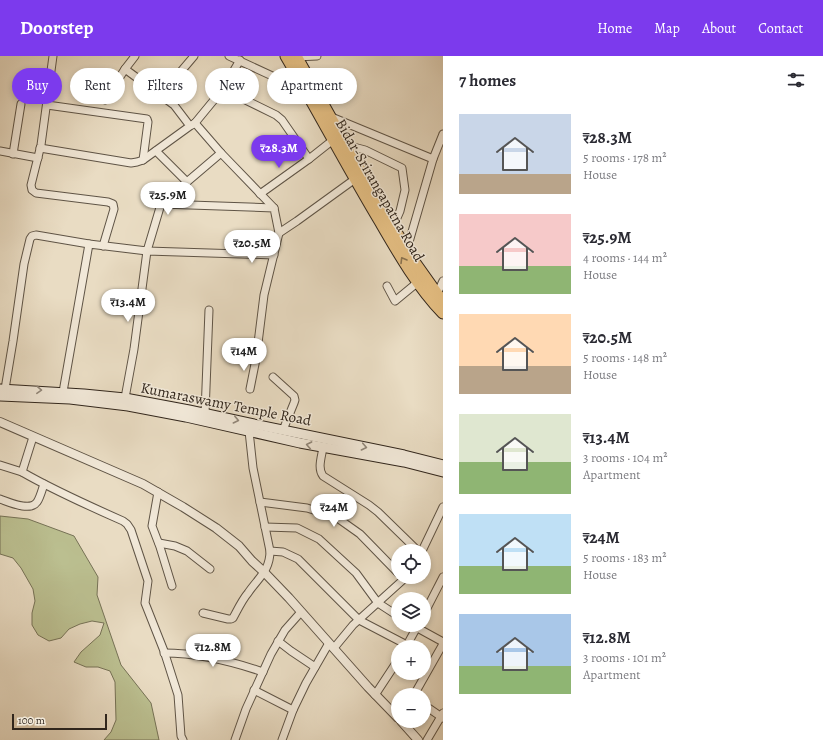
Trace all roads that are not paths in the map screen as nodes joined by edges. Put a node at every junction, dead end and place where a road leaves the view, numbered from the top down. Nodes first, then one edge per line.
1 (52, 56) edge
2 (136, 56) edge
3 (194, 56) edge
4 (229, 56) edge
5 (286, 56) edge
6 (296, 56) edge
7 (317, 56) edge
8 (240, 60) junction
9 (184, 68) edge
10 (235, 68) edge
11 (294, 68) edge
12 (301, 68) edge
13 (125, 69) joint
14 (267, 72) edge
15 (133, 75) edge
16 (21, 104) dead end
17 (173, 104) edge
18 (210, 104) edge
19 (255, 104) edge
20 (317, 104) edge
21 (320, 104) edge
22 (46, 106) junction
23 (329, 116) junction
24 (193, 124) junction
25 (443, 134) edge
26 (334, 140) junction
27 (345, 145) junction
28 (40, 148) junction
29 (0, 151) edge
30 (156, 151) junction
31 (221, 153) junction
32 (13, 154) junction
33 (38, 158) junction
34 (309, 159) junction
35 (433, 159) junction
36 (143, 160) junction
37 (355, 179) junction
38 (187, 182) junction
39 (260, 194) junction
40 (161, 204) junction
41 (274, 208) junction
42 (393, 227) junction
43 (279, 232) junction
44 (89, 244) junction
45 (103, 246) junction
46 (407, 249) junction
47 (147, 250) junction
48 (274, 256) junction
49 (443, 281) edge
50 (418, 282) junction
51 (387, 286) dead end
52 (440, 298) edge
53 (210, 310) dead end
54 (443, 313) edge
55 (273, 377) dead end
56 (250, 389) dead end
57 (2, 391) edge
58 (63, 392) junction
59 (125, 398) junction
60 (205, 413) junction
61 (0, 422) edge
62 (283, 430) junction
63 (249, 431) junction
64 (33, 437) junction
65 (323, 447) junction
66 (0, 465) edge
67 (443, 465) edge
68 (22, 472) junction
69 (443, 472) edge
70 (44, 484) junction
71 (158, 492) junction
72 (0, 500) edge
73 (260, 502) junction
74 (443, 507) edge
75 (265, 527) junction
76 (159, 543) junction
77 (411, 544) edge
78 (425, 544) edge
79 (270, 551) junction
80 (391, 566) edge
81 (210, 569) dead end
82 (264, 572) junction
83 (443, 578) edge
84 (398, 584) edge
85 (172, 586) dead end
86 (431, 601) edge
87 (378, 603) junction
88 (391, 611) edge
89 (301, 612) junction
90 (203, 613) dead end
91 (359, 620) junction
92 (426, 632) edge
93 (396, 640) edge
94 (278, 641) junction
95 (443, 643) edge
96 (331, 646) junction
97 (164, 653) junction
98 (315, 667) junction
99 (391, 671) edge
100 (263, 672) junction
101 (418, 688) edge
102 (254, 690) junction
103 (375, 695) junction
104 (431, 709) edge
105 (293, 710) junction
106 (391, 711) edge
107 (442, 716) edge
108 (407, 728) edge
109 (183, 740) edge
110 (234, 740) edge
111 (282, 740) edge
112 (418, 740) edge
113 (427, 740) edge

1 - 22 street
2 - 13 street
3 - 9 street
4 - 8 street
5 - 11 highway, Bidar-Srirangapatna Road
6 - 7 street
6 - 12 highway
8 - 10 street
8 - 14 street
13 - 15 street
16 - 32 street
17 - 24 street
18 - 24 street
19 - 34 street
20 - 26 highway, Bidar-Srirangapatna Road
21 - 23 highway
22 - 28 street
22 - 36 street
23 - 27 highway
23 - 35 street
24 - 30 street
24 - 31 street
25 - 35 street
26 - 34 street
26 - 37 highway, Bidar-Srirangapatna Road
27 - 42 highway
27 - 42 street
28 - 33 street
28 - 36 street
29 - 32 street
30 - 36 street
30 - 38 street
31 - 38 street
31 - 39 street
32 - 33 street
33 - 45 street
34 - 39 street
35 - 46 street
37 - 43 street
50 -> 37 highway, Bidar-Srirangapatna Road
38 - 40 street
39 - 41 street
40 - 41 street
40 - 47 street
41 - 43 street
42 - 46 highway
43 - 48 street
44 - 45 street
44 - 57 street
44 - 58 street
45 - 47 street
46 - 52 highway
47 - 48 street
47 - 59 street
48 - 56 street
49 - 52 street
50 - 51 street
50 - 54 highway, Bidar-Srirangapatna Road
53 - 60 street
55 - 62 street
57 -> 58 main road, Kumaraswamy Temple Road
57 - 63 main road, Kumaraswamy Temple Road
58 - 59 main road, Kumaraswamy Temple Road
59 - 60 main road, Kumaraswamy Temple Road
60 -> 62 main road, Kumaraswamy Temple Road
61 - 64 street
62 -> 67 main road, Kumaraswamy Temple Road
65 -> 63 main road, Kumaraswamy Temple Road
63 - 73 street
64 - 68 street
64 - 71 street
65 - 69 main road, Kumaraswamy Temple Road
65 - 77 street
66 - 68 street
68 - 70 street
70 - 72 street
70 - 97 street
71 - 76 street
71 - 82 street
73 - 75 street
73 - 80 street
74 - 78 street
75 - 79 street
75 - 87 street
76 - 81 street
76 - 85 street
79 - 82 street
79 - 91 street
82 - 89 street
82 - 90 street
83 - 86 street
84 - 87 street
87 - 88 street
87 - 91 street
89 - 94 street
89 - 96 street
91 - 93 street
91 - 96 street
92 - 95 street
94 - 98 street
94 - 100 street
95 - 101 street
96 - 98 street
96 - 103 street
97 - 100 street
97 - 109 street
98 - 105 street
99 - 103 street
100 - 102 street
102 - 105 street
102 - 110 street
103 - 106 street
104 - 107 street
105 - 111 street
107 - 113 street
108 - 112 street

